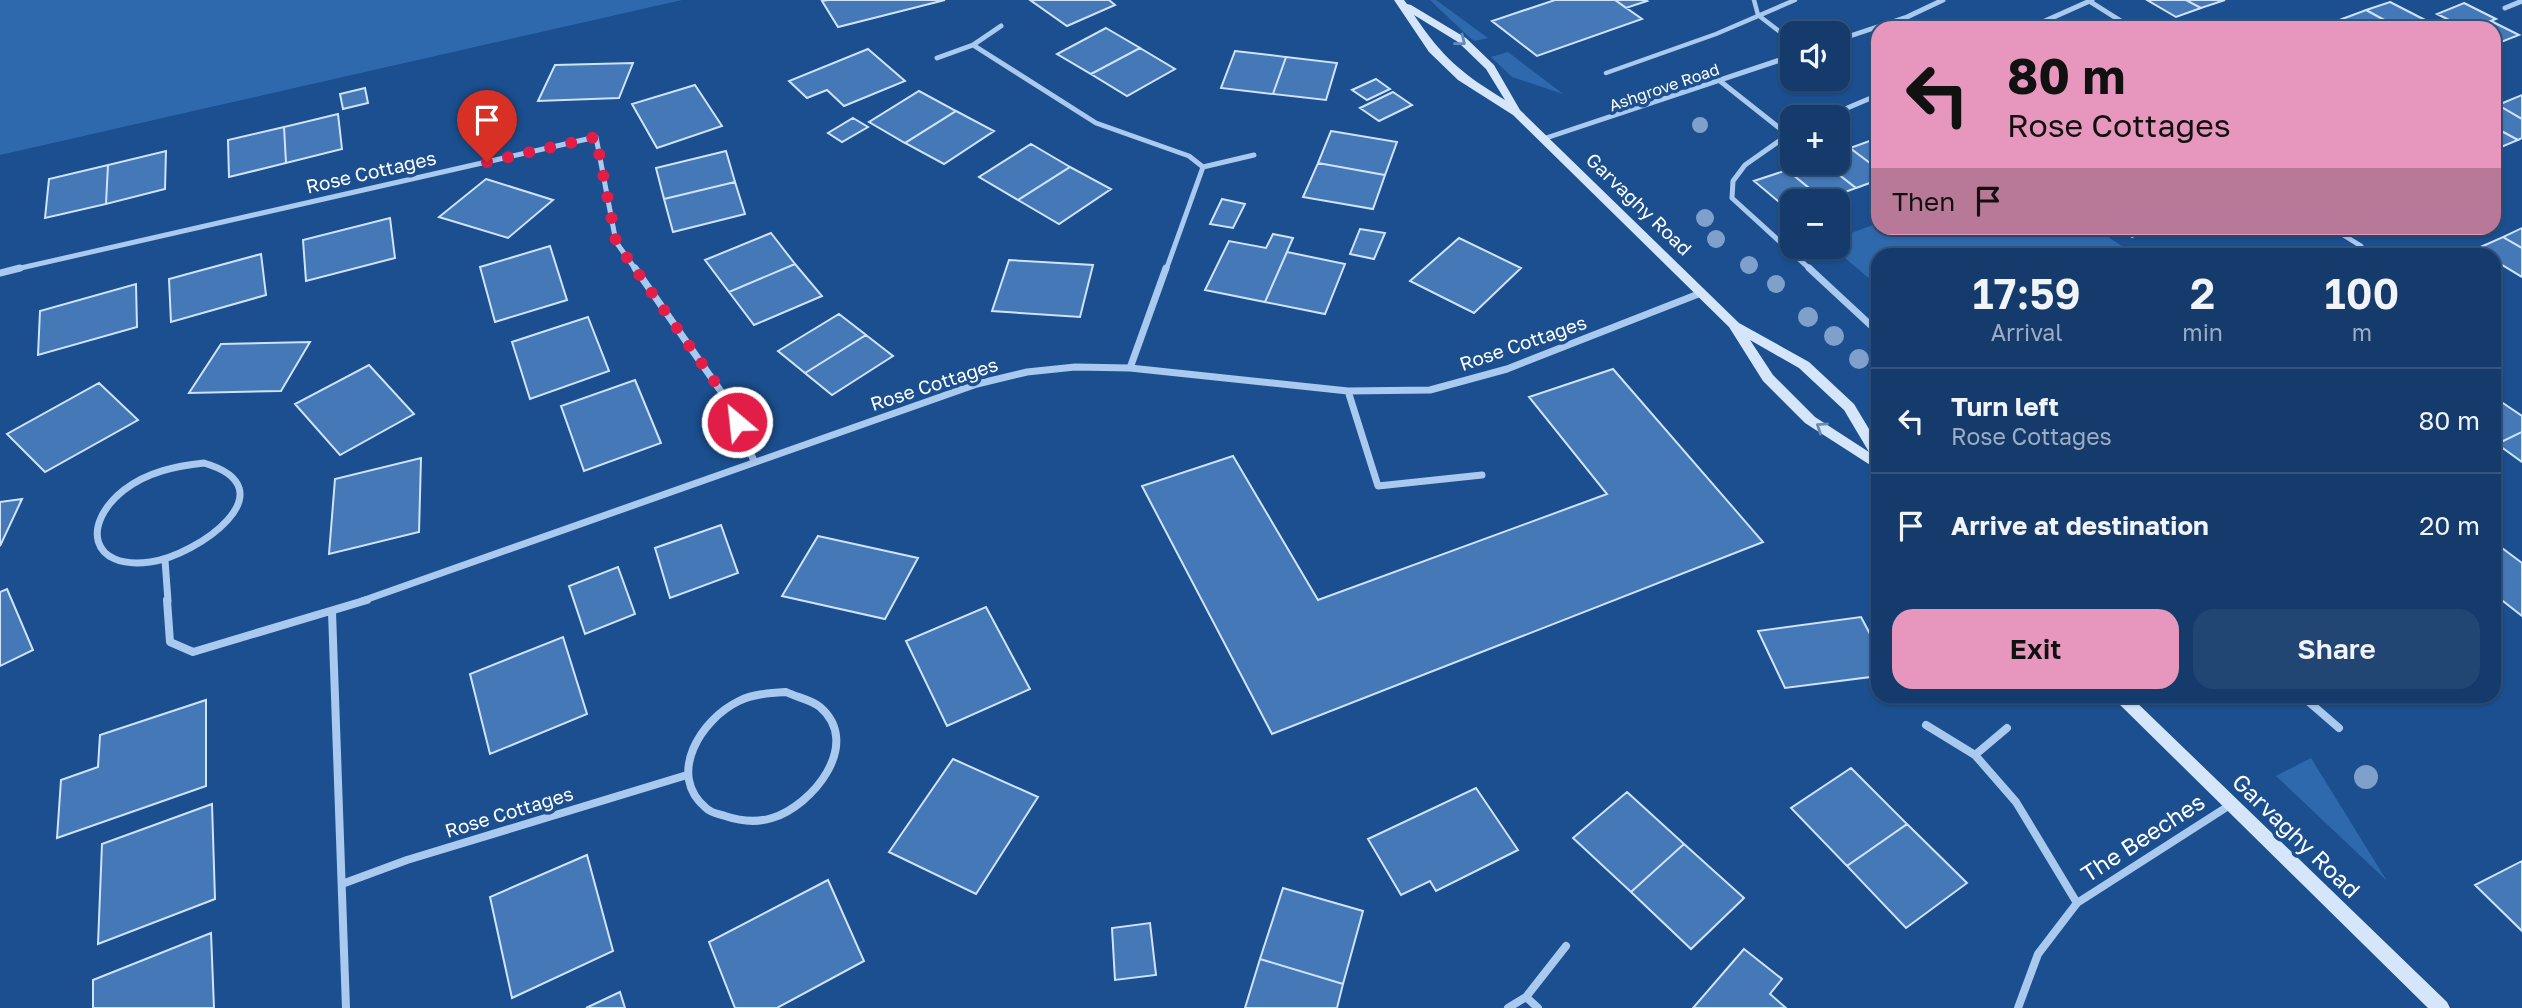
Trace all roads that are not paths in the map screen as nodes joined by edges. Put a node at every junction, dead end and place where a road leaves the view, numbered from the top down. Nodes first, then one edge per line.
1 (1754, 0) edge
2 (1795, 0) edge
3 (1943, 0) edge
4 (2091, 1) edge
5 (2522, 1) edge
6 (1401, 2) edge
7 (2505, 8) dead end
8 (1758, 15) junction
9 (1895, 21) edge
10 (2045, 21) edge
11 (2121, 21) edge
12 (1002, 26) dead end
13 (1871, 29) edge
14 (1780, 32) edge
15 (1850, 36) edge
16 (973, 45) junction
17 (937, 58) dead end
18 (1780, 60) edge
19 (1606, 73) dead end
20 (1720, 81) junction
21 (1871, 98) edge
22 (1850, 107) edge
23 (1517, 113) junction
24 (1780, 126) edge
25 (1543, 139) junction
26 (1780, 140) edge
27 (1254, 155) dead end
28 (1203, 167) junction
29 (2343, 235) edge
30 (2357, 248) edge
31 (0, 273) edge
32 (1701, 293) junction
33 (1733, 324) junction
34 (1871, 326) edge
35 (1130, 368) junction
36 (1348, 391) junction
37 (1871, 444) edge
38 (754, 461) junction
39 (1871, 461) edge
40 (1482, 475) dead end
41 (165, 559) junction
42 (332, 612) junction
43 (2126, 703) edge
44 (2310, 703) edge
45 (1926, 725) dead end
46 (2007, 728) dead end
47 (2339, 728) dead end
48 (1975, 755) junction
49 (687, 775) junction
50 (2230, 804) junction
51 (342, 884) junction
52 (2077, 903) junction
53 (1566, 946) dead end
54 (1527, 997) junction
55 (346, 1008) edge
56 (1508, 1008) edge
57 (1538, 1008) edge
58 (2018, 1008) edge
59 (2441, 1008) edge

1 - 8 lane
2 - 8 lane
3 - 9 street
4 - 10 street
4 - 11 street
5 - 7 street
6 - 23 main road, Garvaghy Road
6 -> 23 main road, Garvaghy Road
8 - 14 lane
8 - 19 lane
12 - 16 street
13 - 15 street
16 - 17 street
16 - 28 street
18 - 20 street, Ashgrove Road
20 - 24 street
20 - 25 street, Ashgrove Road
21 - 22 street
23 - 25 main road, Garvaghy Road
25 - 32 main road, Garvaghy Road
26 - 34 street
27 - 28 street
28 - 35 street
29 - 30 street
31 - 38 street, Rose Cottages
32 - 33 main road, Garvaghy Road
32 - 36 street, Rose Cottages
33 - 37 main road, Garvaghy Road
39 -> 33 main road, Garvaghy Road
35 - 36 street, Rose Cottages
35 - 38 street, Rose Cottages
36 - 40 street
38 - 42 street, Rose Cottages
41 - 41 street
41 - 42 street, Rose Cottages
42 - 51 street
43 - 50 main road, Garvaghy Road
44 - 47 street
45 - 48 street, The Beeches
46 - 48 street
48 - 52 street, The Beeches
49 - 49 street
49 - 51 street, Rose Cottages
50 - 52 street, The Beeches
50 - 59 main road, Garvaghy Road
51 - 55 street
52 - 58 street, The Beeches
53 - 54 street
54 - 56 street
54 - 57 street

